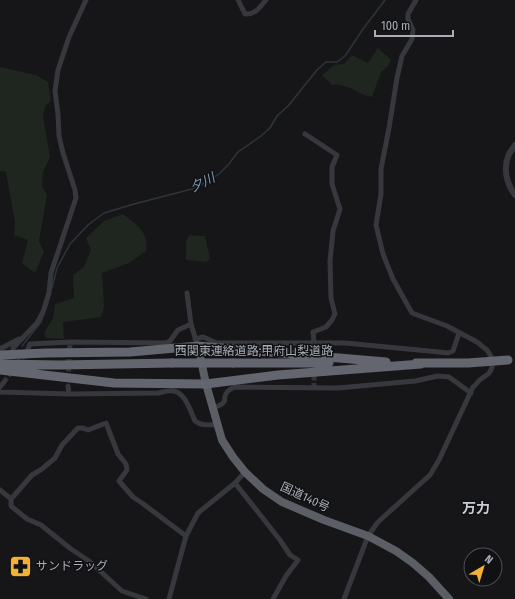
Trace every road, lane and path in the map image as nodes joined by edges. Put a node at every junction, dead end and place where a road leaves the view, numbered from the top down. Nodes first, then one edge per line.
1 (86, 0) edge
2 (238, 0) edge
3 (266, 0) edge
4 (416, 0) edge
5 (305, 134) dead end
6 (515, 145) edge
7 (515, 195) edge
8 (187, 293) dead end
9 (191, 324) junction
10 (459, 333) junction
11 (24, 336) junction
12 (197, 342) junction
13 (314, 343) junction
14 (0, 348) edge
15 (13, 348) dead end
16 (27, 351) tunnel mouth
17 (315, 352) dead end
18 (0, 355) edge
19 (492, 358) dead end
20 (508, 360) dead end
21 (390, 362) junction
22 (0, 364) edge
23 (421, 364) junction
24 (492, 366) dead end
25 (0, 370) edge
26 (4, 382) dead end
27 (206, 384) junction
28 (68, 386) tunnel mouth
29 (0, 387) edge
30 (0, 392) edge
31 (471, 393) junction
32 (70, 394) junction
33 (213, 408) junction
34 (219, 425) junction
35 (246, 472) junction
36 (235, 483) junction
37 (0, 490) edge
38 (11, 499) junction
39 (186, 536) junction
40 (368, 536) junction
41 (146, 599) edge
42 (169, 599) edge
43 (273, 599) edge
44 (344, 599) edge
45 (450, 599) edge

1 - 11 street
2 - 3 street
4 - 10 street
5 - 13 street
6 - 7 street
8 - 9 street
9 - 12 street
9 - 16 street
10 - 13 street
10 - 19 street
11 - 14 street
11 - 15 street
12 - 13 street
12 - 18 highway
12 - 21 highway
12 - 27 highway, 国道140号
13 - 17 street
20 - 23 highway, 西関東連絡道路;甲府山梨道路
21 - 22 highway, 西関東連絡道路;甲府山梨道路, bridge
21 - 23 highway, 西関東連絡道路;甲府山梨道路
23 - 27 highway
24 - 31 street
25 - 27 highway
26 - 29 street
27 - 33 highway, 国道140号
28 - 32 street
30 - 32 street
31 - 33 street
31 - 40 street
32 - 34 street
33 - 34 highway, 国道140号
34 - 35 highway, 国道140号
35 - 36 street
35 - 40 highway, 国道140号
36 - 39 street
36 - 43 street
37 - 38 street
38 - 39 street
38 - 41 street
39 - 42 street
40 - 44 street
40 - 45 highway, 国道140号

